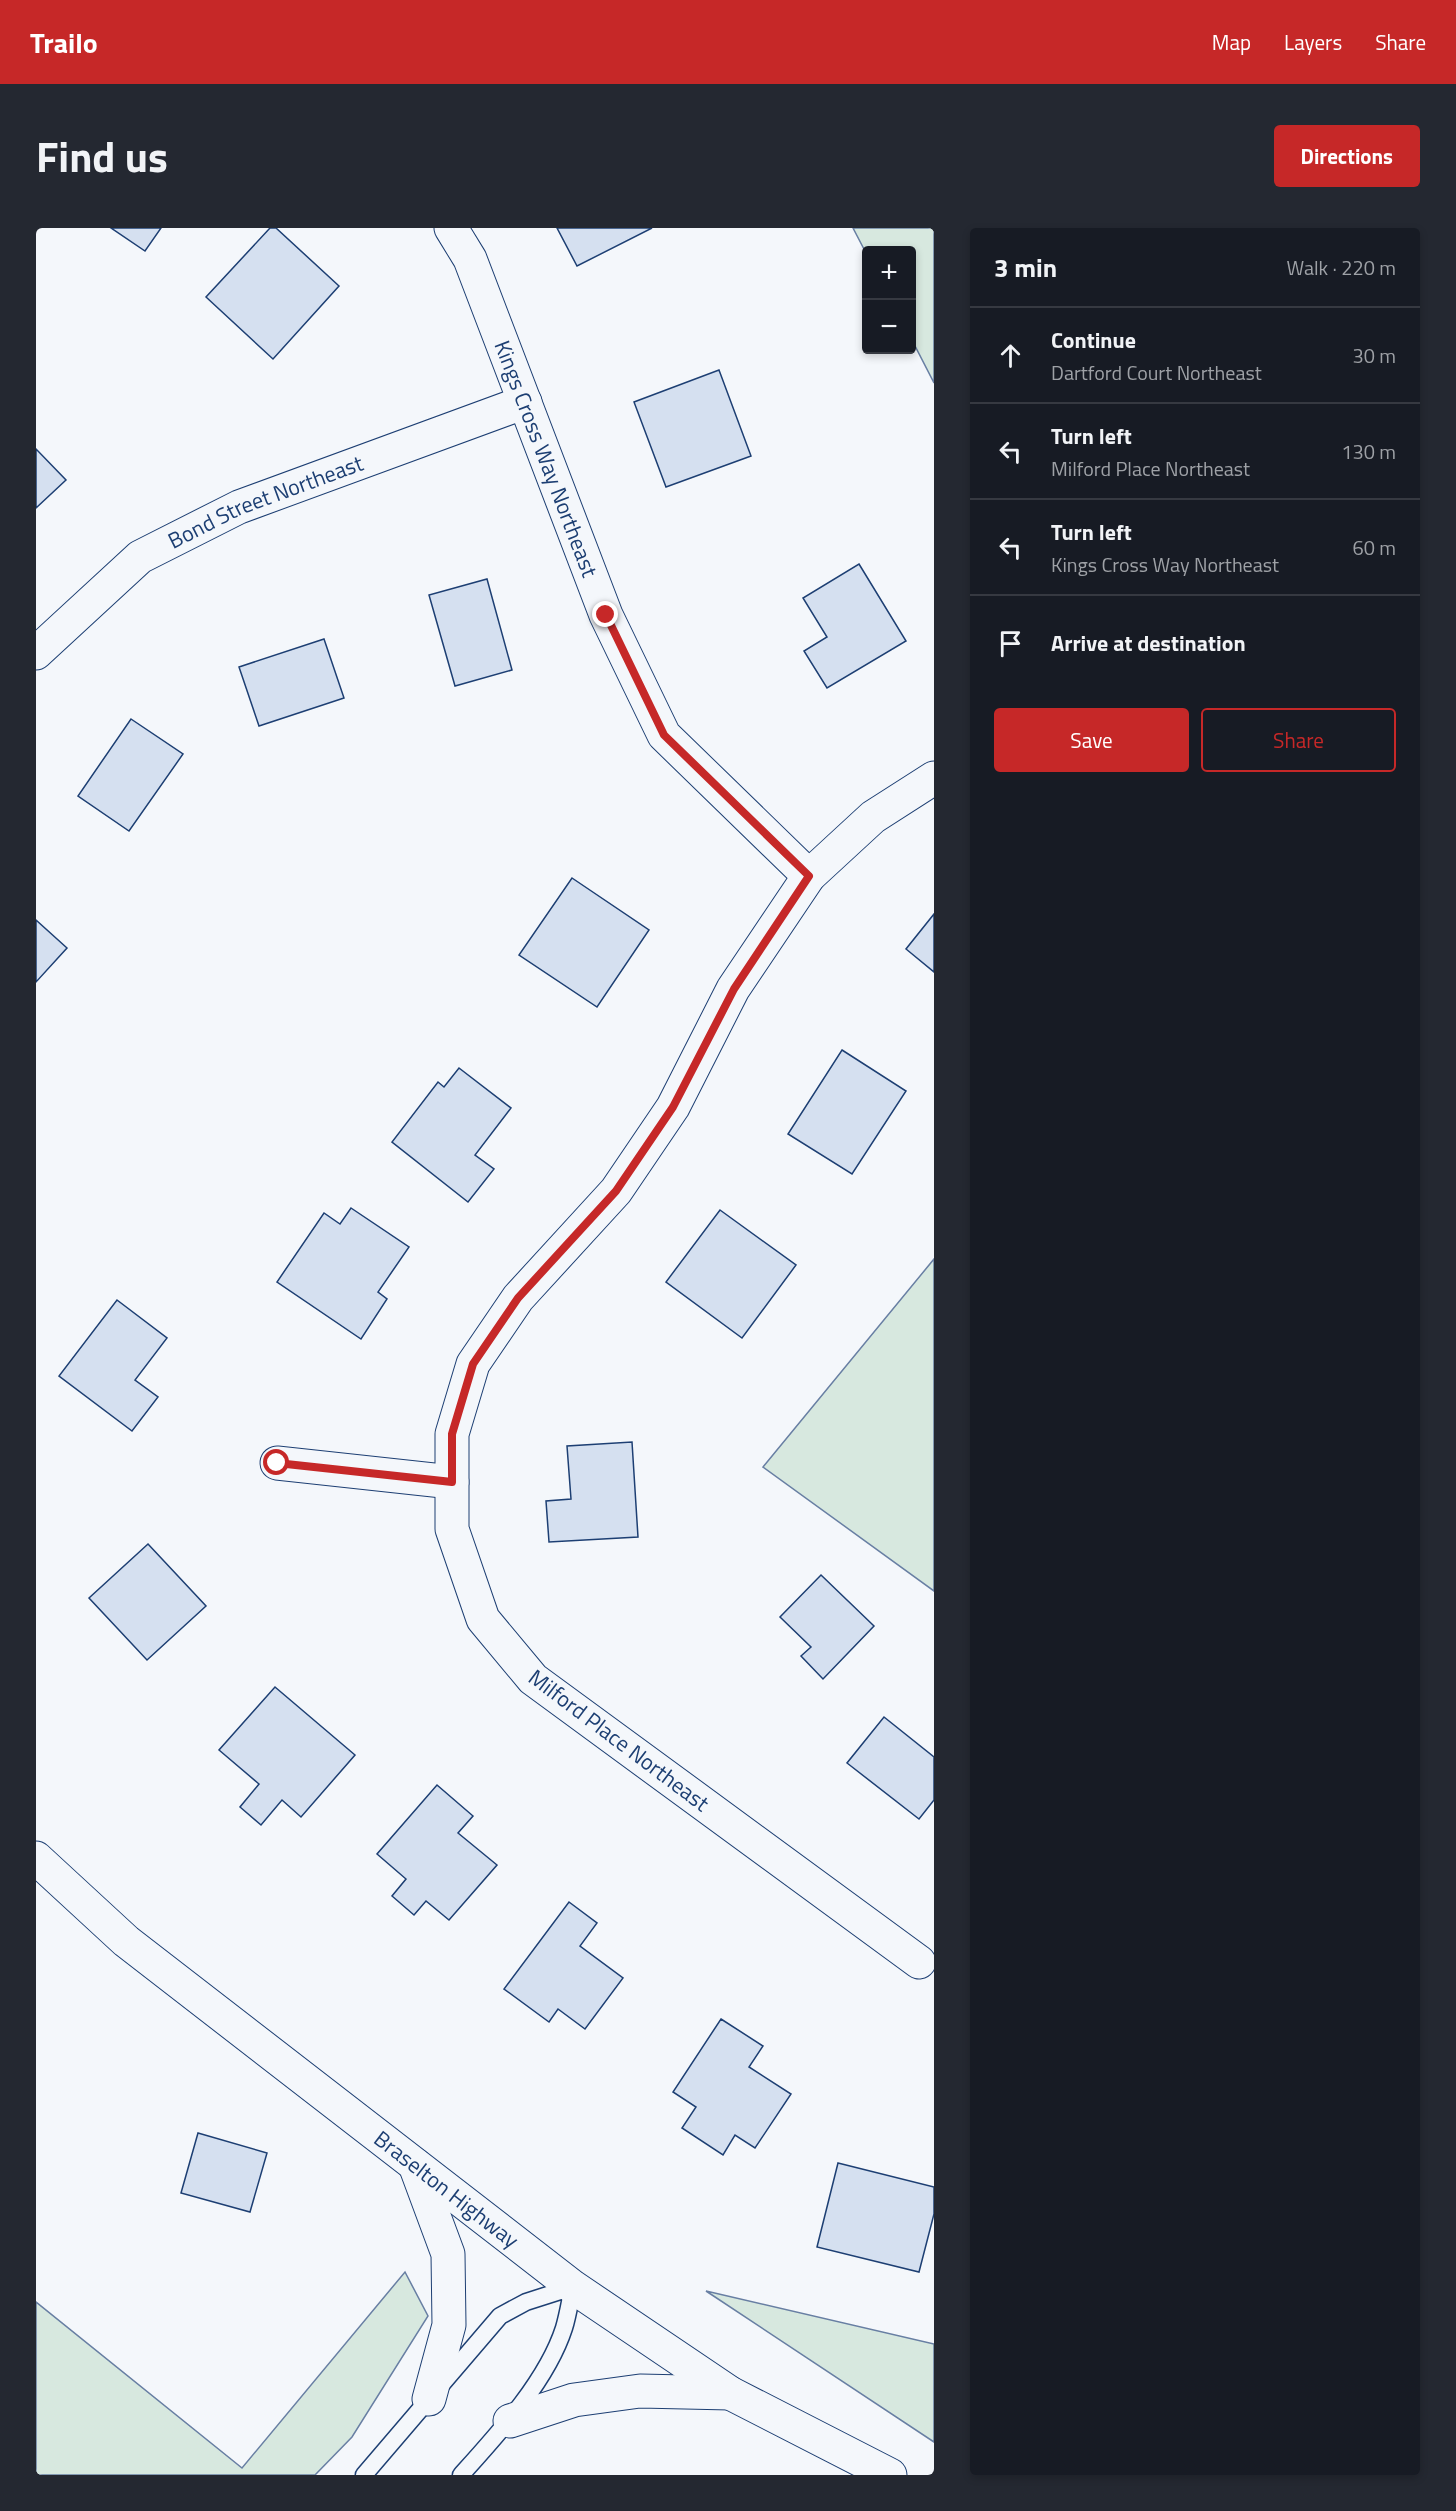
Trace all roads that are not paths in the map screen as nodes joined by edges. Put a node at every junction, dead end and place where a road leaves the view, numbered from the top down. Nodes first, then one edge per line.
1 (451, 228) edge
2 (525, 402) junction
3 (36, 653) edge
4 (934, 778) edge
5 (809, 876) junction
6 (277, 1463) dead end
7 (452, 1482) junction
8 (36, 1858) edge
9 (919, 1962) dead end
10 (416, 2165) junction
11 (573, 2288) junction
12 (730, 2393) junction
13 (429, 2399) junction
14 (510, 2421) junction
15 (364, 2475) edge
16 (461, 2475) edge
17 (890, 2475) edge

1 - 2 street, Kings Cross Way Northeast
2 - 3 street, Bond Street Northeast
2 - 5 street, Kings Cross Way Northeast
4 - 5 street, Milford Place Northeast
5 - 7 street, Milford Place Northeast
6 - 7 street
7 - 9 street, Milford Place Northeast
8 - 10 street, Braselton Highway
10 - 11 street, Braselton Highway
10 - 13 street
11 - 12 street, Braselton Highway
11 - 13 lane
11 - 14 lane
12 - 14 street
12 - 17 street, Braselton Highway
13 - 15 lane
14 - 16 lane

